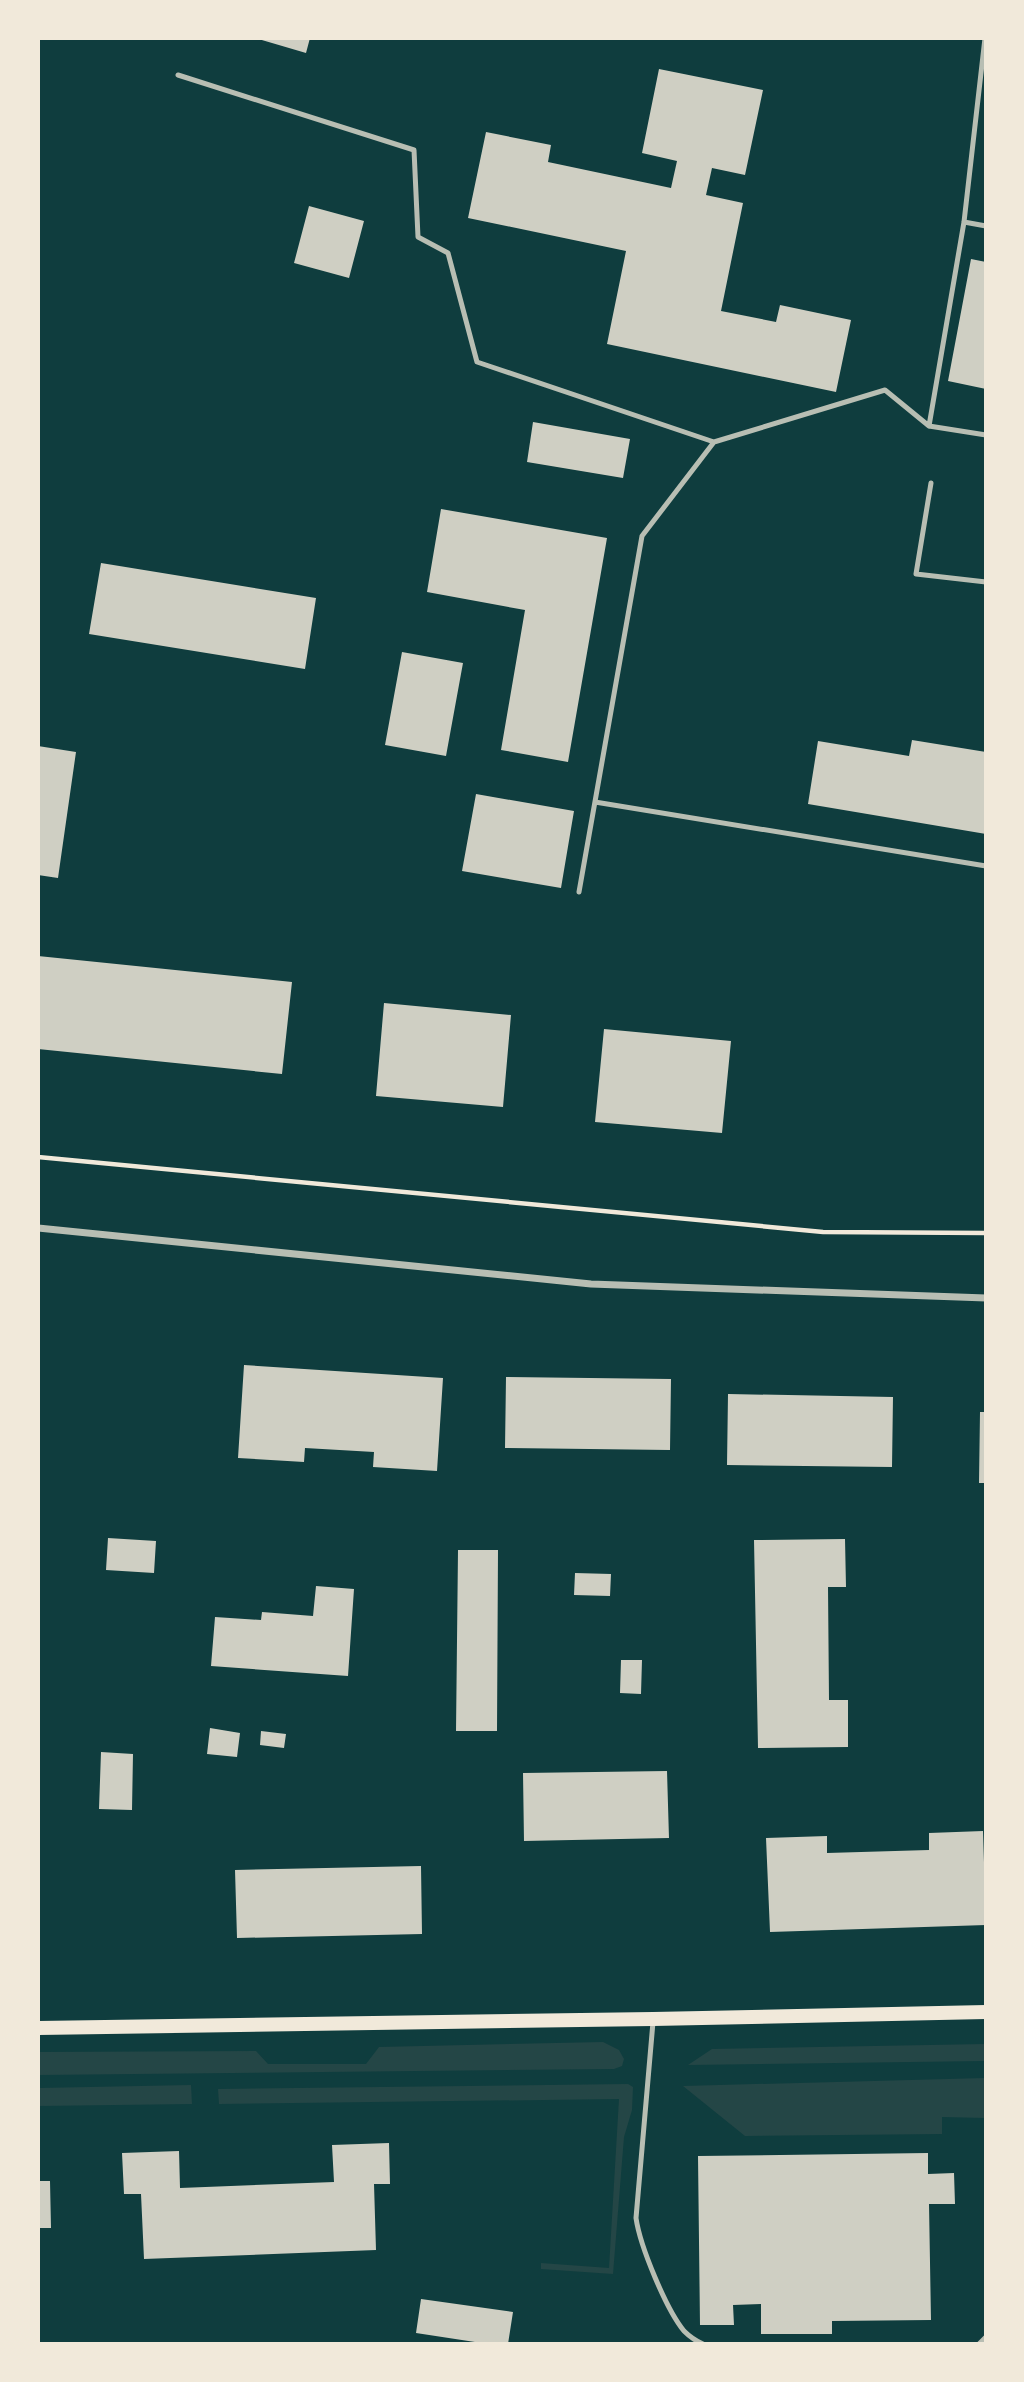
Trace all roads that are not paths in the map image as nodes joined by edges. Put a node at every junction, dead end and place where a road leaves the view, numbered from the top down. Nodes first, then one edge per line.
1 (985, 38) edge
2 (178, 75) dead end
3 (964, 222) junction
4 (985, 226) edge
5 (929, 426) junction
6 (985, 435) edge
7 (713, 442) junction
8 (931, 483) dead end
9 (985, 582) edge
10 (595, 802) junction
11 (985, 866) edge
12 (579, 892) dead end
13 (38, 1228) edge
14 (985, 1298) edge
15 (985, 2012) edge
16 (653, 2020) junction
17 (38, 2028) edge
18 (985, 2337) edge
19 (703, 2343) edge
20 (979, 2343) edge

1 - 3 lane
2 - 7 lane
3 - 4 lane
3 - 5 lane
5 - 6 lane
5 - 7 lane
7 - 10 lane
8 - 9 lane
10 - 11 lane
10 - 12 lane
13 - 14 street
15 - 16 main road
16 - 17 main road
16 - 19 lane
18 - 20 lane

